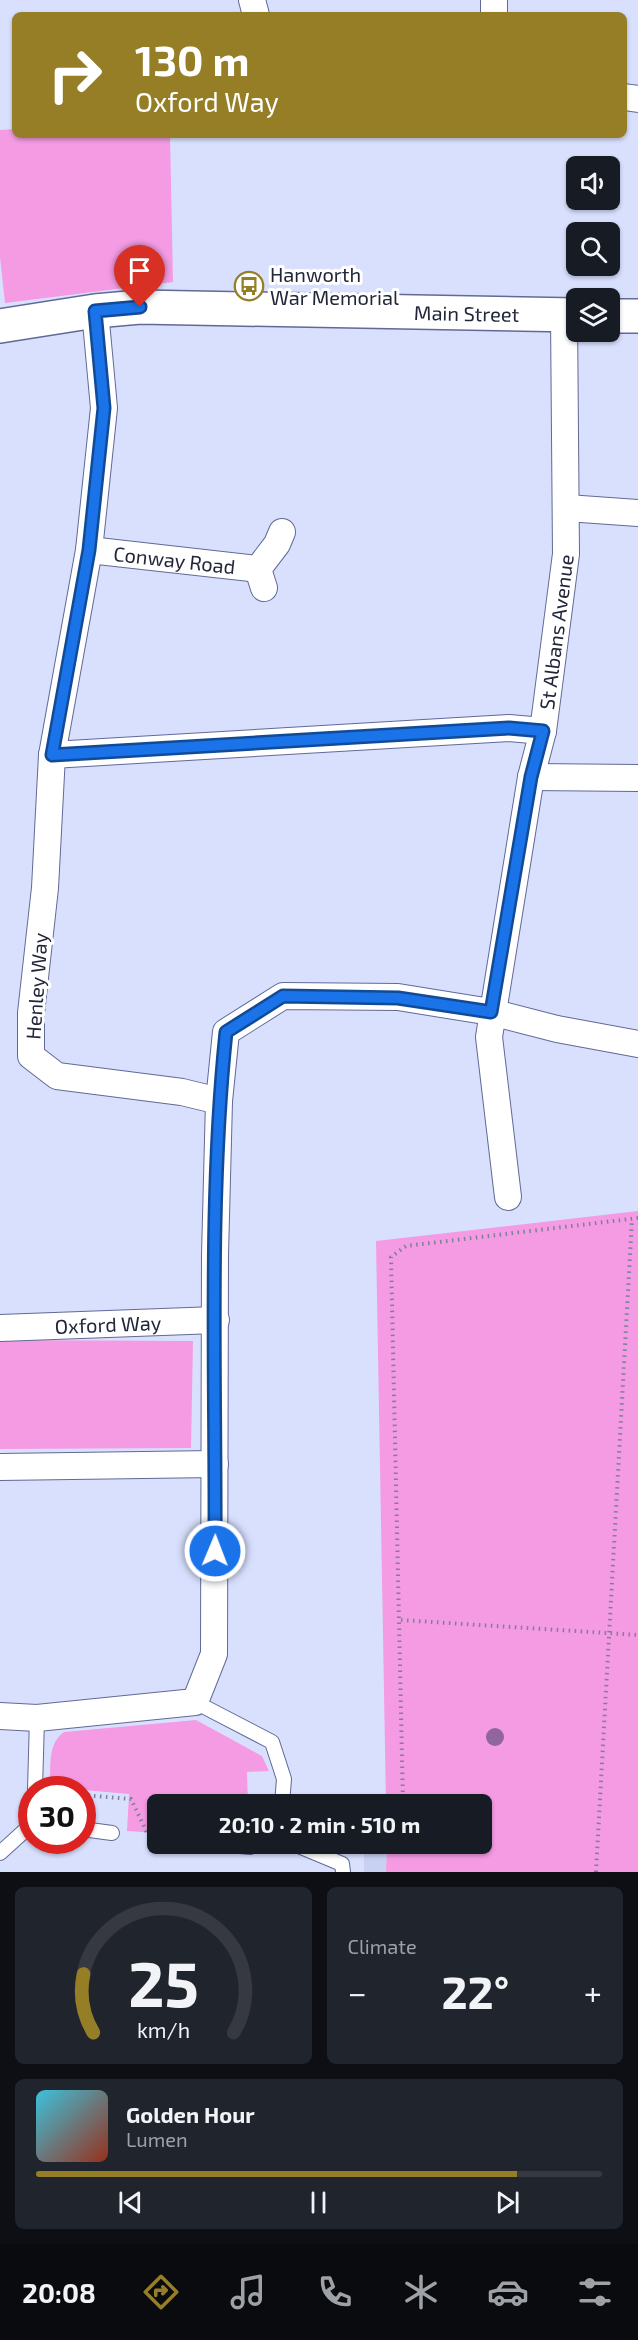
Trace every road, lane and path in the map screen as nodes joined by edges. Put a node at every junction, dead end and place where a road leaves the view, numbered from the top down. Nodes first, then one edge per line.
1 (95, 311) junction
2 (566, 315) edge
3 (620, 316) edge
4 (638, 316) edge
5 (0, 326) edge
6 (570, 342) edge
7 (567, 508) junction
8 (638, 513) edge
9 (282, 532) dead end
10 (89, 550) junction
11 (543, 731) junction
12 (52, 755) junction
13 (531, 777) junction
14 (638, 777) edge
15 (491, 1012) junction
16 (638, 1044) edge
17 (219, 1101) junction
18 (508, 1197) dead end
19 (638, 1218) edge
20 (632, 1219) junction
21 (216, 1320) junction
22 (0, 1328) edge
23 (215, 1464) junction
24 (0, 1467) edge
25 (401, 1620) junction
26 (611, 1633) junction
27 (638, 1635) edge
28 (195, 1702) junction
29 (0, 1716) edge
30 (37, 1718) junction
31 (35, 1776) edge
32 (283, 1794) edge
33 (403, 1794) edge
34 (96, 1796) edge
35 (96, 1830) edge
36 (112, 1833) dead end
37 (147, 1833) edge
38 (18, 1837) edge
39 (0, 1853) edge
40 (318, 1854) edge
41 (343, 1872) edge
42 (596, 1872) edge

1 - 2 street, Main Street
1 - 5 street, Main Street
1 - 10 street, Conway Road
3 - 4 street
6 - 7 street, St Albans Avenue
7 - 8 street
7 - 11 street, St Albans Avenue
9 - 10 street, Conway Road
10 - 12 street, Conway Road
11 - 12 street
11 - 13 street, St Albans Avenue
12 - 17 street, Henley Way
13 - 14 street
13 - 15 street, St Albans Avenue
15 - 16 street
15 - 17 street
15 - 18 street, St Albans Avenue
17 - 21 street
19 - 20 path
20 - 25 path
20 - 26 path
21 - 22 street, Oxford Way
21 - 23 street
23 - 24 street
23 - 28 street
25 - 26 path
25 - 33 path
26 - 27 path
26 - 42 path
28 - 30 street
28 - 32 lane
29 - 30 street
30 - 31 lane
34 - 37 path
35 - 36 lane
38 - 39 lane
40 - 41 lane

